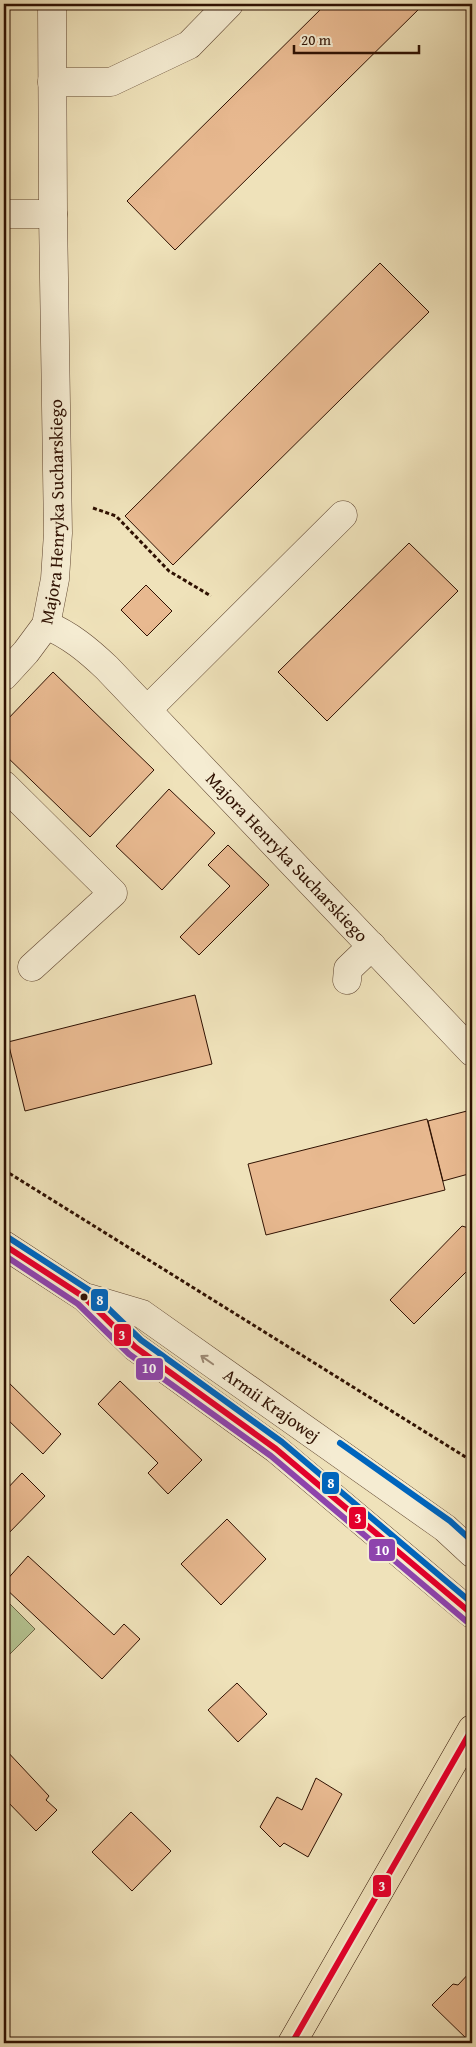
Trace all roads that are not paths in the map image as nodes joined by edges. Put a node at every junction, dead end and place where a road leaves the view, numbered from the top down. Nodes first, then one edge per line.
1 (52, 4) edge
2 (229, 4) edge
3 (52, 82) junction
4 (4, 214) edge
5 (52, 214) junction
6 (343, 515) dead end
7 (46, 625) junction
8 (4, 676) edge
9 (147, 710) junction
10 (4, 785) edge
11 (372, 946) junction
12 (32, 967) dead end
13 (347, 980) dead end
14 (472, 1052) edge
15 (4, 1245) edge
16 (84, 1297) junction
17 (472, 1553) edge
18 (472, 1614) edge
19 (472, 1729) edge
20 (292, 2043) edge

1 - 3 street, Majora Henryka Sucharskiego
2 - 3 street
3 - 5 street, Majora Henryka Sucharskiego
4 - 5 street
5 - 7 street, Majora Henryka Sucharskiego
6 - 9 street
7 - 8 street
7 - 9 street, Majora Henryka Sucharskiego
9 - 11 street, Majora Henryka Sucharskiego
10 - 12 street
11 - 13 street
11 - 14 street, Majora Henryka Sucharskiego
15 - 16 street, Armii Krajowej
17 -> 16 street, Armii Krajowej
16 - 18 street, Armii Krajowej
19 - 20 main road

